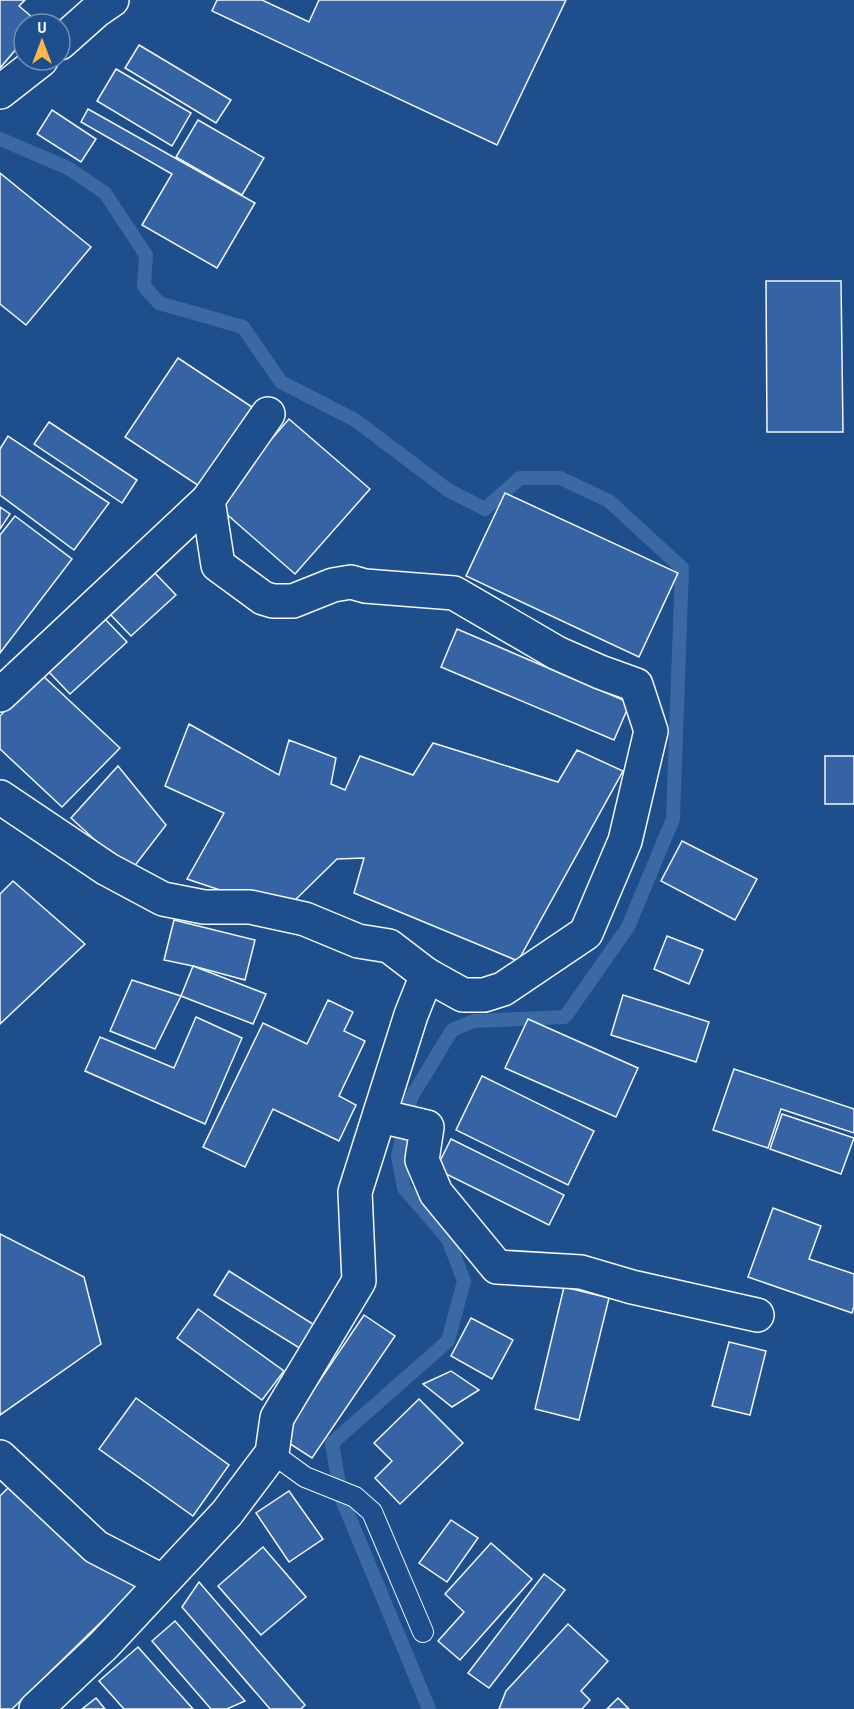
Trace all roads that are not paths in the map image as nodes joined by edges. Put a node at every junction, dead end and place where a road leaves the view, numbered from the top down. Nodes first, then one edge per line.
1 (112, 0) edge
2 (72, 32) edge
3 (26, 72) edge
4 (0, 92) edge
5 (268, 414) dead end
6 (208, 500) junction
7 (0, 695) edge
8 (0, 797) edge
9 (427, 975) junction
10 (380, 1116) junction
11 (757, 1315) dead end
12 (272, 1454) junction
13 (0, 1457) edge
14 (162, 1581) junction
15 (423, 1632) dead end
16 (36, 1709) edge

1 - 2 street
3 - 4 street
5 - 6 street
6 - 7 street
6 - 9 street
8 - 9 street
9 - 10 street
10 - 11 street
10 - 12 street
12 - 14 street
12 - 15 lane
13 - 14 street
14 - 16 street

